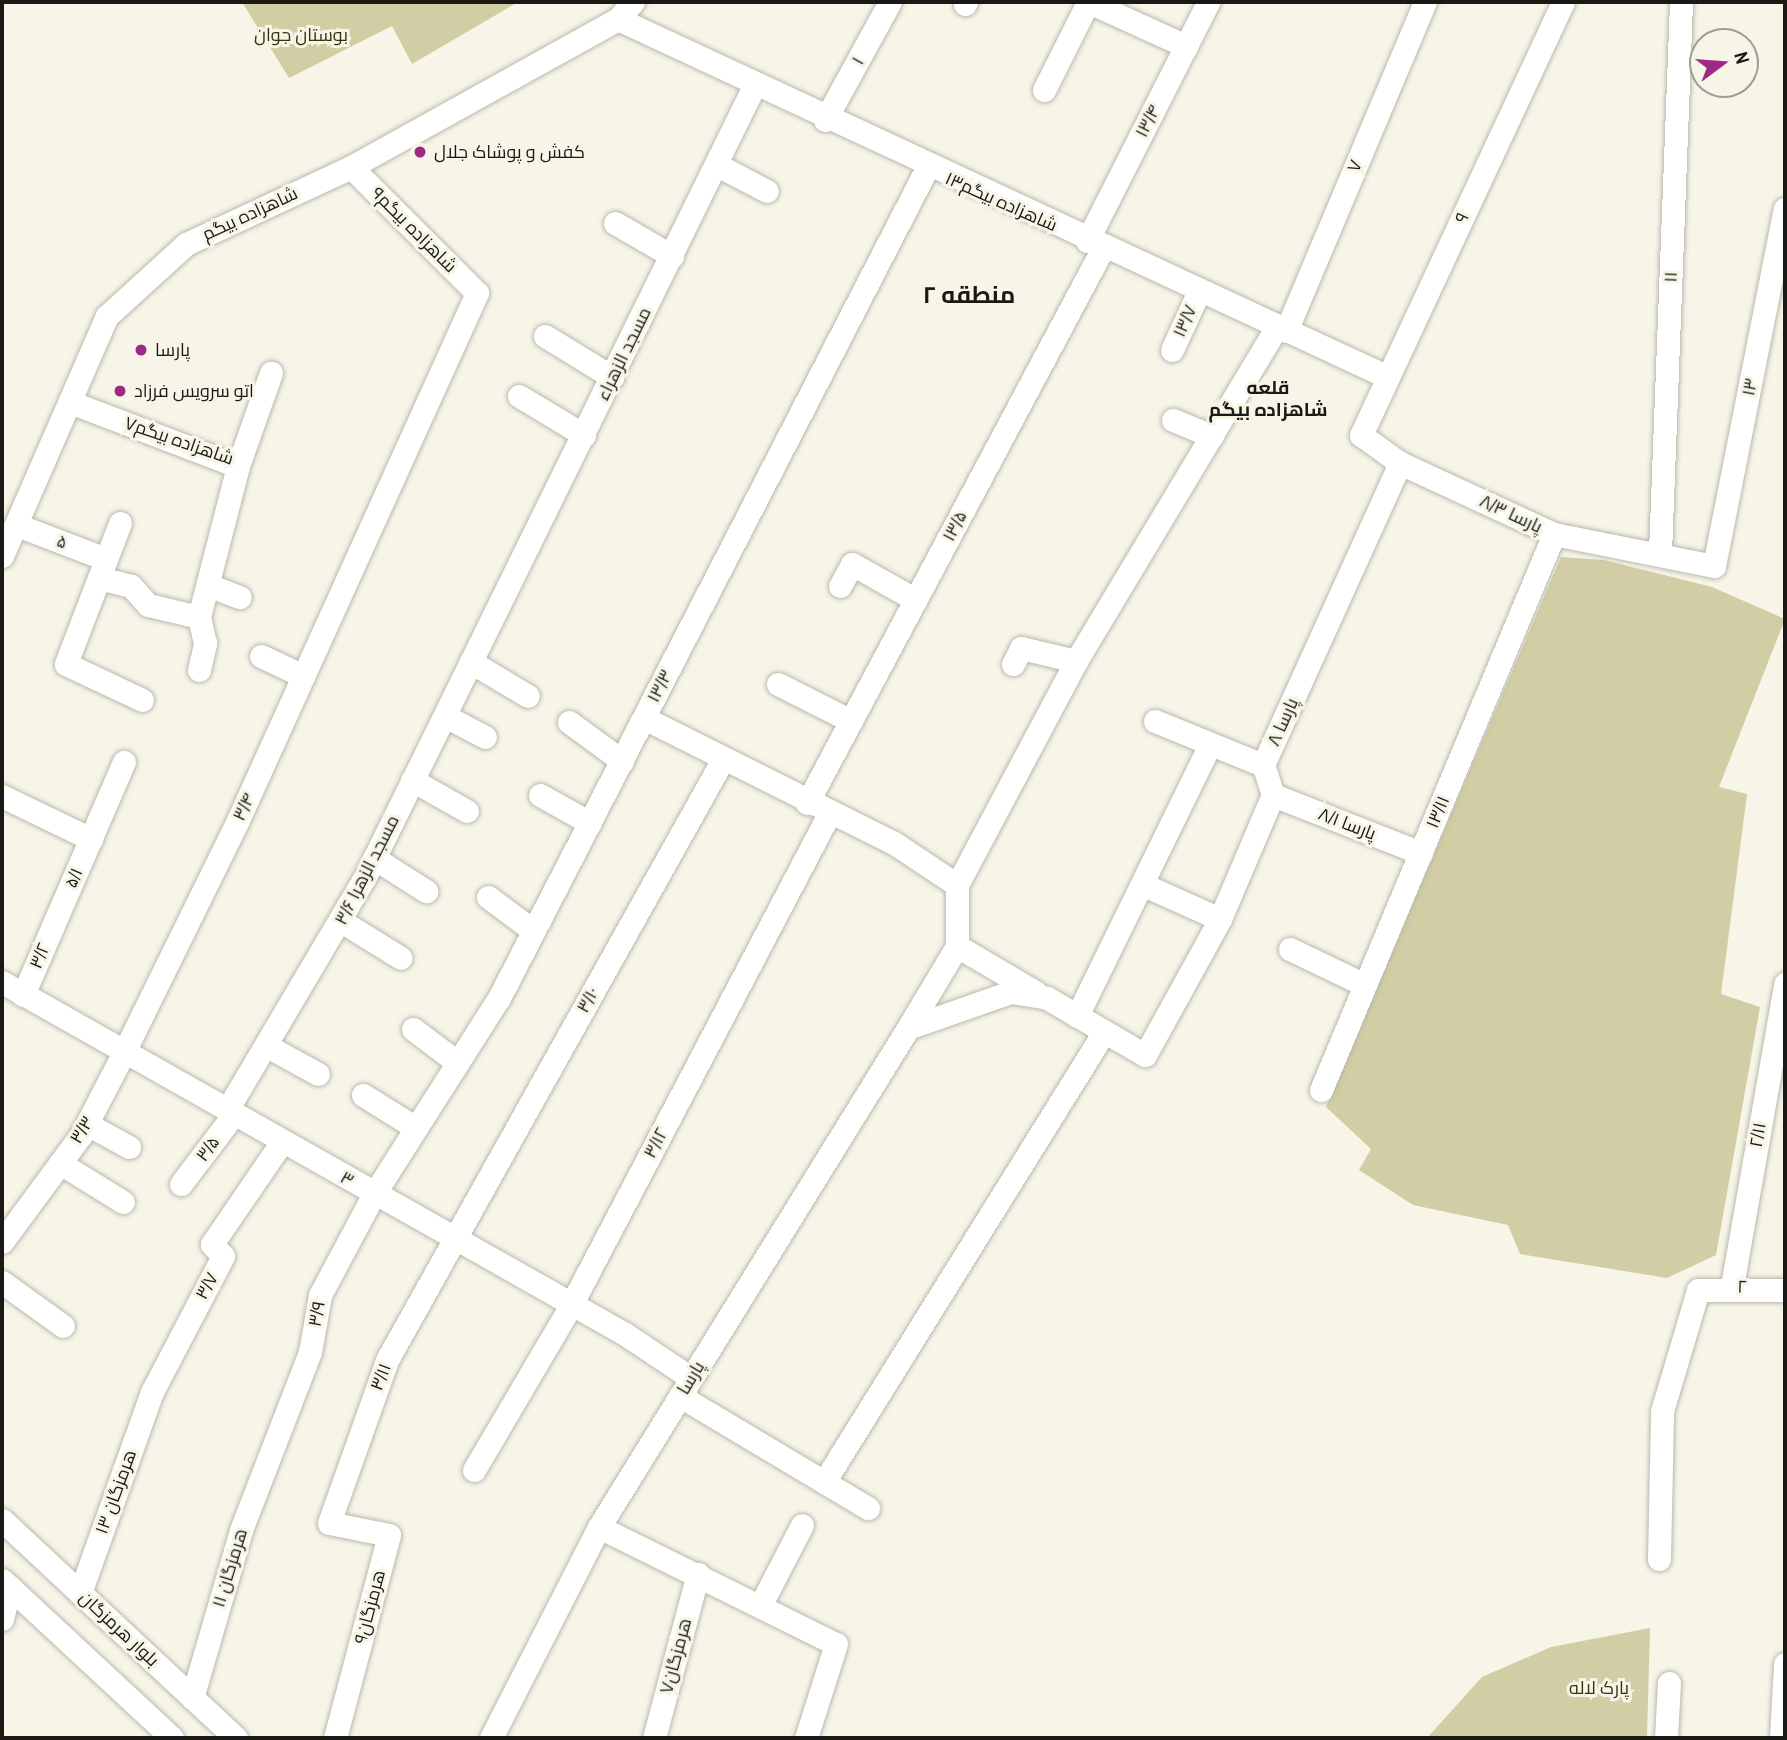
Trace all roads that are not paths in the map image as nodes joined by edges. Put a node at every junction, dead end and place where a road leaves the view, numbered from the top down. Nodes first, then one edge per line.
1 (890, 2) edge
2 (1088, 2) edge
3 (1208, 2) edge
4 (1425, 2) edge
5 (1563, 2) edge
6 (1681, 2) edge
7 (625, 10) edge
8 (1186, 46) junction
9 (754, 86) junction
10 (1044, 90) dead end
11 (825, 120) junction
12 (717, 165) junction
13 (351, 167) junction
14 (927, 168) junction
15 (767, 191) dead end
16 (615, 223) dead end
17 (1784, 223) edge
18 (1095, 244) junction
19 (672, 256) junction
20 (1199, 291) junction
21 (477, 293) joint
22 (1281, 329) junction
23 (545, 337) dead end
24 (1172, 351) dead end
25 (271, 373) dead end
26 (612, 377) junction
27 (1388, 377) junction
28 (519, 396) dead end
29 (70, 402) junction
30 (1173, 420) dead end
31 (584, 435) junction
32 (1361, 435) joint
33 (1212, 436) junction
34 (1400, 463) junction
35 (238, 466) junction
36 (120, 523) dead end
37 (17, 525) junction
38 (1554, 534) junction
39 (1660, 552) junction
40 (2, 556) edge
41 (1714, 566) joint
42 (103, 568) junction
43 (208, 585) junction
44 (840, 586) dead end
45 (240, 597) dead end
46 (916, 600) junction
47 (199, 617) junction
48 (491, 621) joint
49 (261, 656) dead end
50 (1076, 661) junction
51 (471, 662) junction
52 (1013, 664) dead end
53 (199, 670) dead end
54 (303, 676) junction
55 (778, 684) dead end
56 (528, 696) dead end
57 (142, 700) dead end
58 (444, 716) junction
59 (644, 718) junction
60 (851, 721) junction
61 (1155, 721) dead end
62 (569, 722) dead end
63 (485, 737) dead end
64 (1209, 745) junction
65 (622, 761) junction
66 (722, 761) junction
67 (124, 762) dead end
68 (1264, 765) junction
69 (412, 780) junction
70 (540, 794) dead end
71 (1273, 795) junction
72 (2, 796) edge
73 (807, 803) junction
74 (467, 811) dead end
75 (830, 812) junction
76 (590, 823) junction
77 (91, 839) junction
78 (1421, 853) junction
79 (374, 858) junction
80 (957, 885) junction
81 (1144, 885) junction
82 (426, 891) dead end
83 (488, 897) dead end
84 (57, 917) joint
85 (1220, 919) junction
86 (341, 921) junction
87 (534, 931) junction
88 (957, 946) junction
89 (1290, 949) dead end
90 (401, 958) dead end
91 (2, 982) edge
92 (1785, 984) edge
93 (1365, 985) junction
94 (23, 995) junction
95 (1047, 998) junction
96 (1077, 1016) junction
97 (908, 1028) junction
98 (412, 1029) dead end
99 (1104, 1032) junction
100 (267, 1046) junction
101 (124, 1052) junction
102 (458, 1063) junction
103 (318, 1074) dead end
104 (1321, 1090) dead end
105 (363, 1095) dead end
106 (230, 1112) junction
107 (87, 1124) junction
108 (416, 1128) junction
109 (129, 1147) dead end
110 (275, 1152) dead end
111 (60, 1163) junction
112 (181, 1184) dead end
113 (374, 1194) junction
114 (123, 1202) dead end
115 (454, 1239) junction
116 (2, 1242) edge
117 (2, 1283) edge
118 (1732, 1286) junction
119 (1785, 1290) edge
120 (571, 1305) junction
121 (63, 1326) dead end
122 (686, 1387) junction
123 (152, 1392) joint
124 (275, 1441) joint
125 (474, 1470) dead end
126 (824, 1482) junction
127 (868, 1508) dead end
128 (2, 1520) edge
129 (329, 1523) joint
130 (802, 1525) dead end
131 (599, 1527) junction
132 (1659, 1559) dead end
133 (698, 1574) junction
134 (6, 1584) edge
135 (80, 1593) junction
136 (760, 1606) junction
137 (2, 1619) edge
138 (1785, 1664) edge
139 (1670, 1683) dead end
140 (192, 1698) junction
141 (172, 1738) edge
142 (236, 1738) edge
143 (335, 1738) edge
144 (491, 1738) edge
145 (654, 1738) edge
146 (806, 1738) edge
147 (1666, 1738) edge
148 (1781, 1738) edge

1 - 11 street, ۱
2 - 8 street
2 - 10 street
3 - 8 street, ۱۳/۴
4 - 22 street, ۷
5 - 27 street, ۹
6 - 39 street, ۱۱
7 - 9 street, شاهزاده بیگم۱۳
7 - 13 street, شاهزاده بیگم
8 - 18 street, ۱۳/۴
9 - 11 street, شاهزاده بیگم۱۳
9 - 12 street, مسجد الزهراء
11 - 14 street, شاهزاده بیگم۱۳
12 - 15 street
12 - 19 street, مسجد الزهراء
13 - 21 street, شاهزاده بیگم۹
13 - 29 street, شاهزاده بیگم
14 - 18 street, شاهزاده بیگم۱۳
14 - 59 street, ۱۳/۳
16 - 19 street
17 - 41 street, ۱۳
18 - 20 street, شاهزاده بیگم۱۳
18 - 46 street, ۱۳/۵
19 - 26 street, مسجد الزهراء
20 - 22 street, شاهزاده بیگم۱۳
20 - 24 street, ۱۳/۷
21 - 54 street, ۳/۴
22 - 27 street, شاهزاده بیگم۱۳
22 - 33 street, ۷
23 - 26 street
25 - 35 street, شاهزاده بیگم۷
26 - 31 street, مسجد الزهراء
27 - 32 street, ۹
28 - 31 street
29 - 35 street, شاهزاده بیگم۷
29 - 37 street, شاهزاده بیگم
30 - 33 street
31 - 48 street, مسجد الزهراء
32 - 34 street, ۸/۳ پارسا
33 - 50 street, ۷
34 - 38 street, ۸/۳ پارسا
34 - 68 street, ۸ پارسا
35 - 43 street
36 - 42 street
37 - 40 street, شاهزاده بیگم
37 - 42 street, ۵
38 - 39 street, ۸/۳ پارسا
38 - 78 street, ۱۳/۱۱
39 - 41 street, ۸/۳ پارسا
42 - 47 street, ۵
42 - 57 street
43 - 45 street
43 - 47 street
44 - 46 street
46 - 60 street, ۱۳/۵
47 - 53 street
48 - 51 street, مسجد الزهرا ۳/۶
49 - 54 street
50 - 52 street
50 - 80 street, ۷
51 - 56 street
51 - 58 street, مسجد الزهرا ۳/۶
54 - 101 street, ۳/۴
55 - 60 street
58 - 63 street
58 - 69 street, مسجد الزهرا ۳/۶
59 - 65 street, ۱۳/۳
59 - 66 street
60 - 73 street, ۱۳/۵
61 - 64 street
62 - 65 street
64 - 68 street
64 - 81 street
65 - 76 street, ۱۳/۳
66 - 73 street
66 - 115 street, ۳/۱۰
67 - 77 street, ۵/۱
68 - 71 street, ۸ پارسا
69 - 74 street
69 - 79 street, مسجد الزهرا ۳/۶
70 - 76 street
71 - 78 street, ۸/۱ پارسا
71 - 85 street
72 - 77 street
73 - 75 street
75 - 80 street
75 - 120 street, ۳/۱۲
76 - 87 street, ۱۳/۳
77 - 84 street, ۵/۱
78 - 93 street, ۱۳/۱۱
79 - 82 street
79 - 86 street, مسجد الزهرا ۳/۶
80 - 88 street
81 - 85 street
81 - 96 street
83 - 87 street
84 - 94 street, ۳/۲
85 - 99 street
86 - 90 street
86 - 100 street, مسجد الزهرا ۳/۶
87 - 102 street, ۱۳/۳
88 - 95 street
88 - 97 street, پارسا
89 - 93 street
91 - 94 street, ۳
92 - 118 street, ۲/۱۱
93 - 104 street, ۱۳/۱۱
94 - 101 street, ۳
95 - 96 street
95 - 97 street
96 - 99 street
97 - 122 street, پارسا
98 - 102 street
99 - 126 street
100 - 103 street
100 - 106 street, مسجد الزهرا ۳/۶
101 - 106 street, ۳
101 - 107 street, ۳/۳
102 - 108 street, ۱۳/۳
105 - 108 street
106 - 112 street, ۳/۵
106 - 113 street, ۳
107 - 109 street
107 - 111 street, ۳/۳
108 - 113 street, ۱۳/۳
110 - 123 street, ۳/۷
111 - 114 street
111 - 116 street, ۳/۳
113 - 115 street, ۳
113 - 124 street, ۳/۹
115 - 120 street, ۳
115 - 129 street, ۳/۱۱
117 - 121 street
118 - 119 street, ۲
118 - 132 street, ۲
120 - 122 street, ۳
120 - 125 street, ۳/۱۲
122 - 126 street, ۳
122 - 131 street, پارسا
123 - 135 street, هرمزگان ۱۳
124 - 140 street, هرمزگان ۱۱
126 - 127 street, ۳
128 - 135 street, بلوار هرمزگان
129 - 143 street, هرمزگان۹
130 - 136 street
131 - 133 street
131 - 144 street, پارسا
133 - 136 street
133 - 145 street, هرمزگان۷
134 - 137 street
134 - 141 street
135 - 140 street, بلوار هرمزگان
136 - 146 street
138 - 148 street
139 - 147 street
140 - 142 street, بلوار هرمزگان

